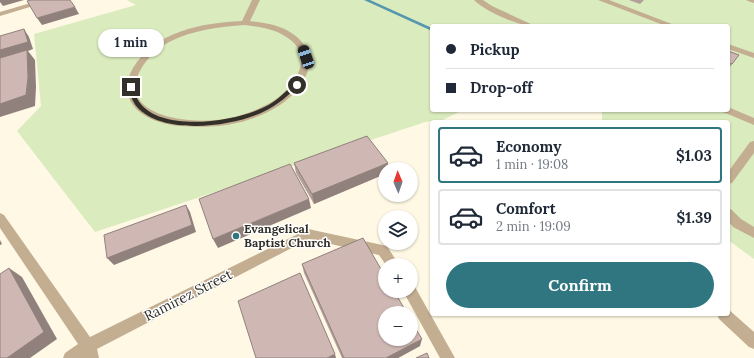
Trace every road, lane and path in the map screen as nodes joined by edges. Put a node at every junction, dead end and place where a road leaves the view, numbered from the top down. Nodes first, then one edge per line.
1 (49, 0) edge
2 (256, 0) edge
3 (478, 0) edge
4 (602, 0) edge
5 (750, 0) edge
6 (754, 1) edge
7 (0, 14) edge
8 (245, 23) junction
9 (526, 24) edge
10 (668, 24) edge
11 (730, 47) edge
12 (754, 56) edge
13 (730, 112) edge
14 (754, 122) edge
15 (754, 145) edge
16 (730, 177) edge
17 (730, 215) edge
18 (0, 218) edge
19 (754, 233) edge
20 (388, 258) edge
21 (414, 298) edge
22 (726, 316) edge
23 (754, 342) edge
24 (90, 352) edge
25 (70, 358) edge
26 (448, 358) edge

1 - 7 street
2 - 8 street
3 - 9 street
4 - 10 street
5 - 6 street
8 - 8 street
11 - 12 street
13 - 14 street
15 - 16 street
17 - 19 street
18 - 24 street
20 - 24 street, Ramirez Street
21 - 26 street
22 - 23 street
24 - 25 street, Ramirez Street

